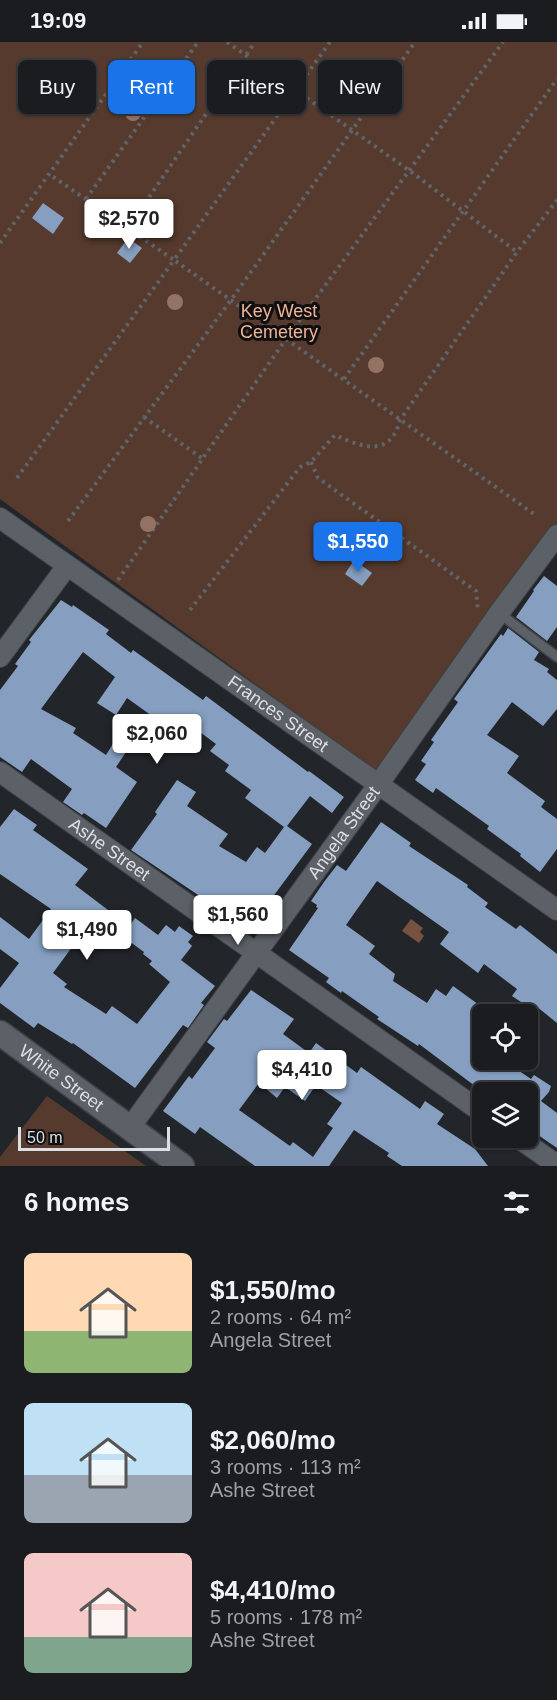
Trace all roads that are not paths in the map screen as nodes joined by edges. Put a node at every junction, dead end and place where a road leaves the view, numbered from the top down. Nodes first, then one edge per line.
1 (0, 518) edge
2 (557, 534) edge
3 (67, 566) junction
4 (498, 613) junction
5 (0, 657) edge
6 (557, 657) edge
7 (0, 772) edge
8 (378, 785) junction
9 (557, 910) edge
10 (256, 953) junction
11 (0, 1033) edge
12 (472, 1105) edge
13 (129, 1129) junction
14 (533, 1148) edge
15 (557, 1165) edge
16 (182, 1166) edge

1 - 3 street, Frances Street
2 - 4 street, Angela Street
3 - 5 street
3 - 8 street, Frances Street
4 - 6 lane
4 - 8 street, Angela Street
7 - 10 street, Ashe Street
8 - 9 street, Frances Street
8 - 10 street, Angela Street
10 - 12 street, Ashe Street
10 - 13 street, Angela Street
11 - 13 street, White Street
13 - 16 street, White Street
14 - 15 street

